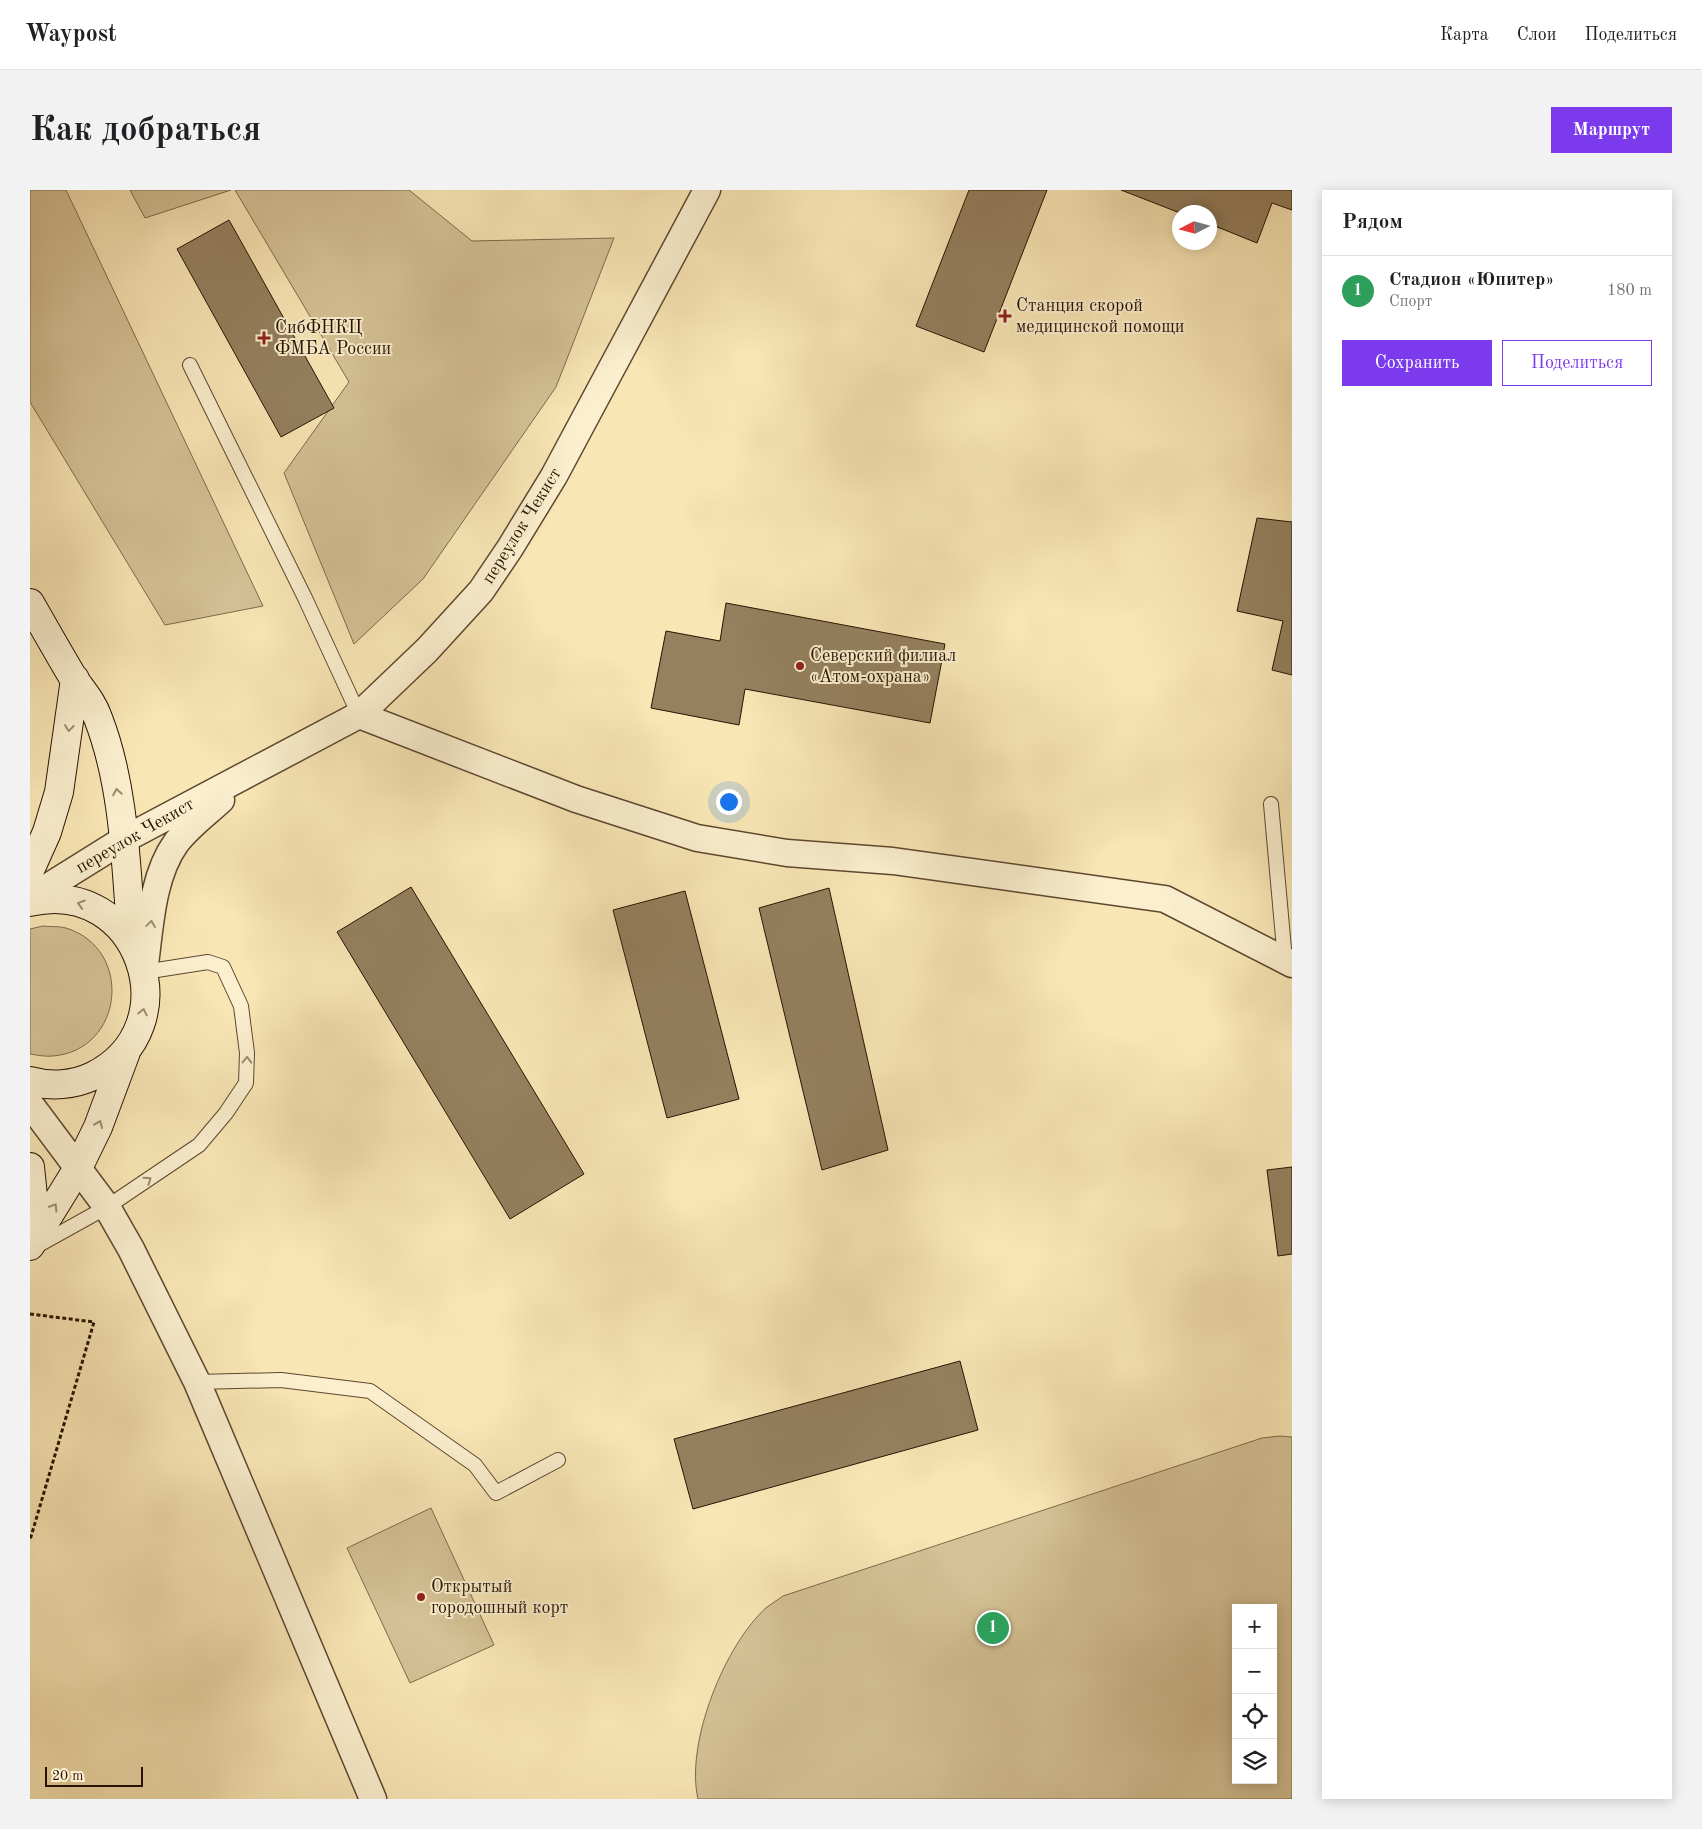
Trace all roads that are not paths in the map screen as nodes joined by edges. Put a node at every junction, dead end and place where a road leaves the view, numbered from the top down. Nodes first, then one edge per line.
1 (706, 190) edge
2 (190, 365) dead end
3 (30, 603) edge
4 (75, 680) junction
5 (359, 715) junction
6 (241, 777) junction
7 (1271, 804) dead end
8 (123, 840) junction
9 (30, 870) edge
10 (30, 898) edge
11 (30, 902) edge
12 (132, 943) junction
13 (1288, 962) edge
14 (144, 972) junction
15 (127, 1048) junction
16 (30, 1082) edge
17 (30, 1104) edge
18 (30, 1167) edge
19 (78, 1168) junction
20 (107, 1207) junction
21 (30, 1221) edge
22 (30, 1248) edge
23 (197, 1382) junction
24 (558, 1460) dead end
25 (372, 1799) edge

1 - 5 street, переулок Чекист
2 - 5 lane
3 - 4 street
8 -> 4 street
4 -> 9 street
5 - 6 street, переулок Чекист
5 - 13 street
6 - 8 street, переулок Чекист
14 -> 6 street, переулок Чекист
7 - 13 lane
8 - 10 street, переулок Чекист
8 - 12 street
12 -> 11 street
12 - 14 street
15 -> 14 street
20 -> 14 lane
15 - 16 street
19 -> 15 street
17 - 19 street
18 - 21 street
19 - 20 street
22 -> 19 street
20 - 22 lane
20 - 23 street
23 - 24 lane
23 - 25 street

